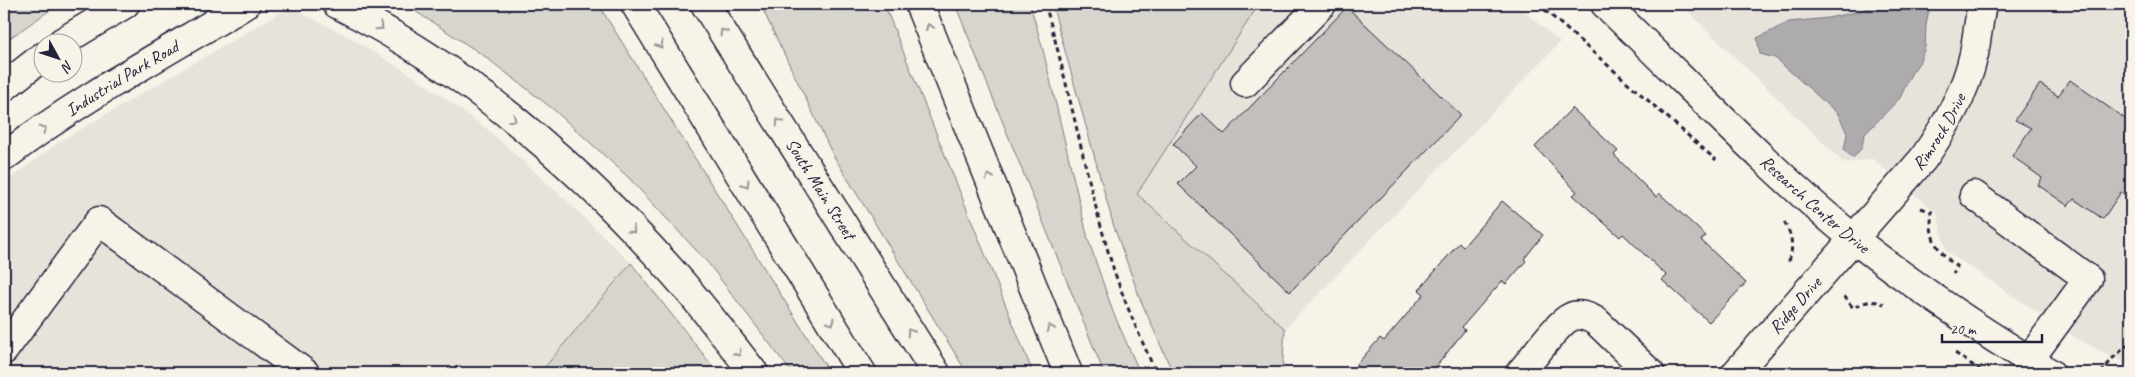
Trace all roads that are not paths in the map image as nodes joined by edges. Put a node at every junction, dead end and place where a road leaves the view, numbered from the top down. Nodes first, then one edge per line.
1 (125, 4) edge
2 (246, 4) edge
3 (337, 4) edge
4 (635, 4) edge
5 (705, 4) edge
6 (919, 4) edge
7 (1322, 4) edge
8 (1605, 4) edge
9 (1982, 4) edge
10 (79, 32) edge
11 (32, 65) edge
12 (1245, 83) dead end
13 (4, 87) edge
14 (4, 157) edge
15 (1974, 195) dead end
16 (1854, 238) junction
17 (4, 350) edge
18 (2039, 367) edge
19 (305, 373) edge
20 (754, 373) edge
21 (862, 373) edge
22 (936, 373) edge
23 (1068, 373) edge
24 (1520, 373) edge
25 (1650, 373) edge
26 (1736, 373) edge

1 - 10 main road
14 -> 2 main road, Industrial Park Road
3 -> 20 main road
4 -> 21 main road
22 -> 5 main road, South Main Street
23 -> 6 main road
7 - 12 main road
8 - 16 main road, Research Center Drive
9 - 16 main road, Rimrock Drive
11 - 13 main road
15 - 18 main road
16 - 18 main road, Research Center Drive
16 - 26 main road, Ridge Drive
17 - 19 main road
24 - 25 main road

